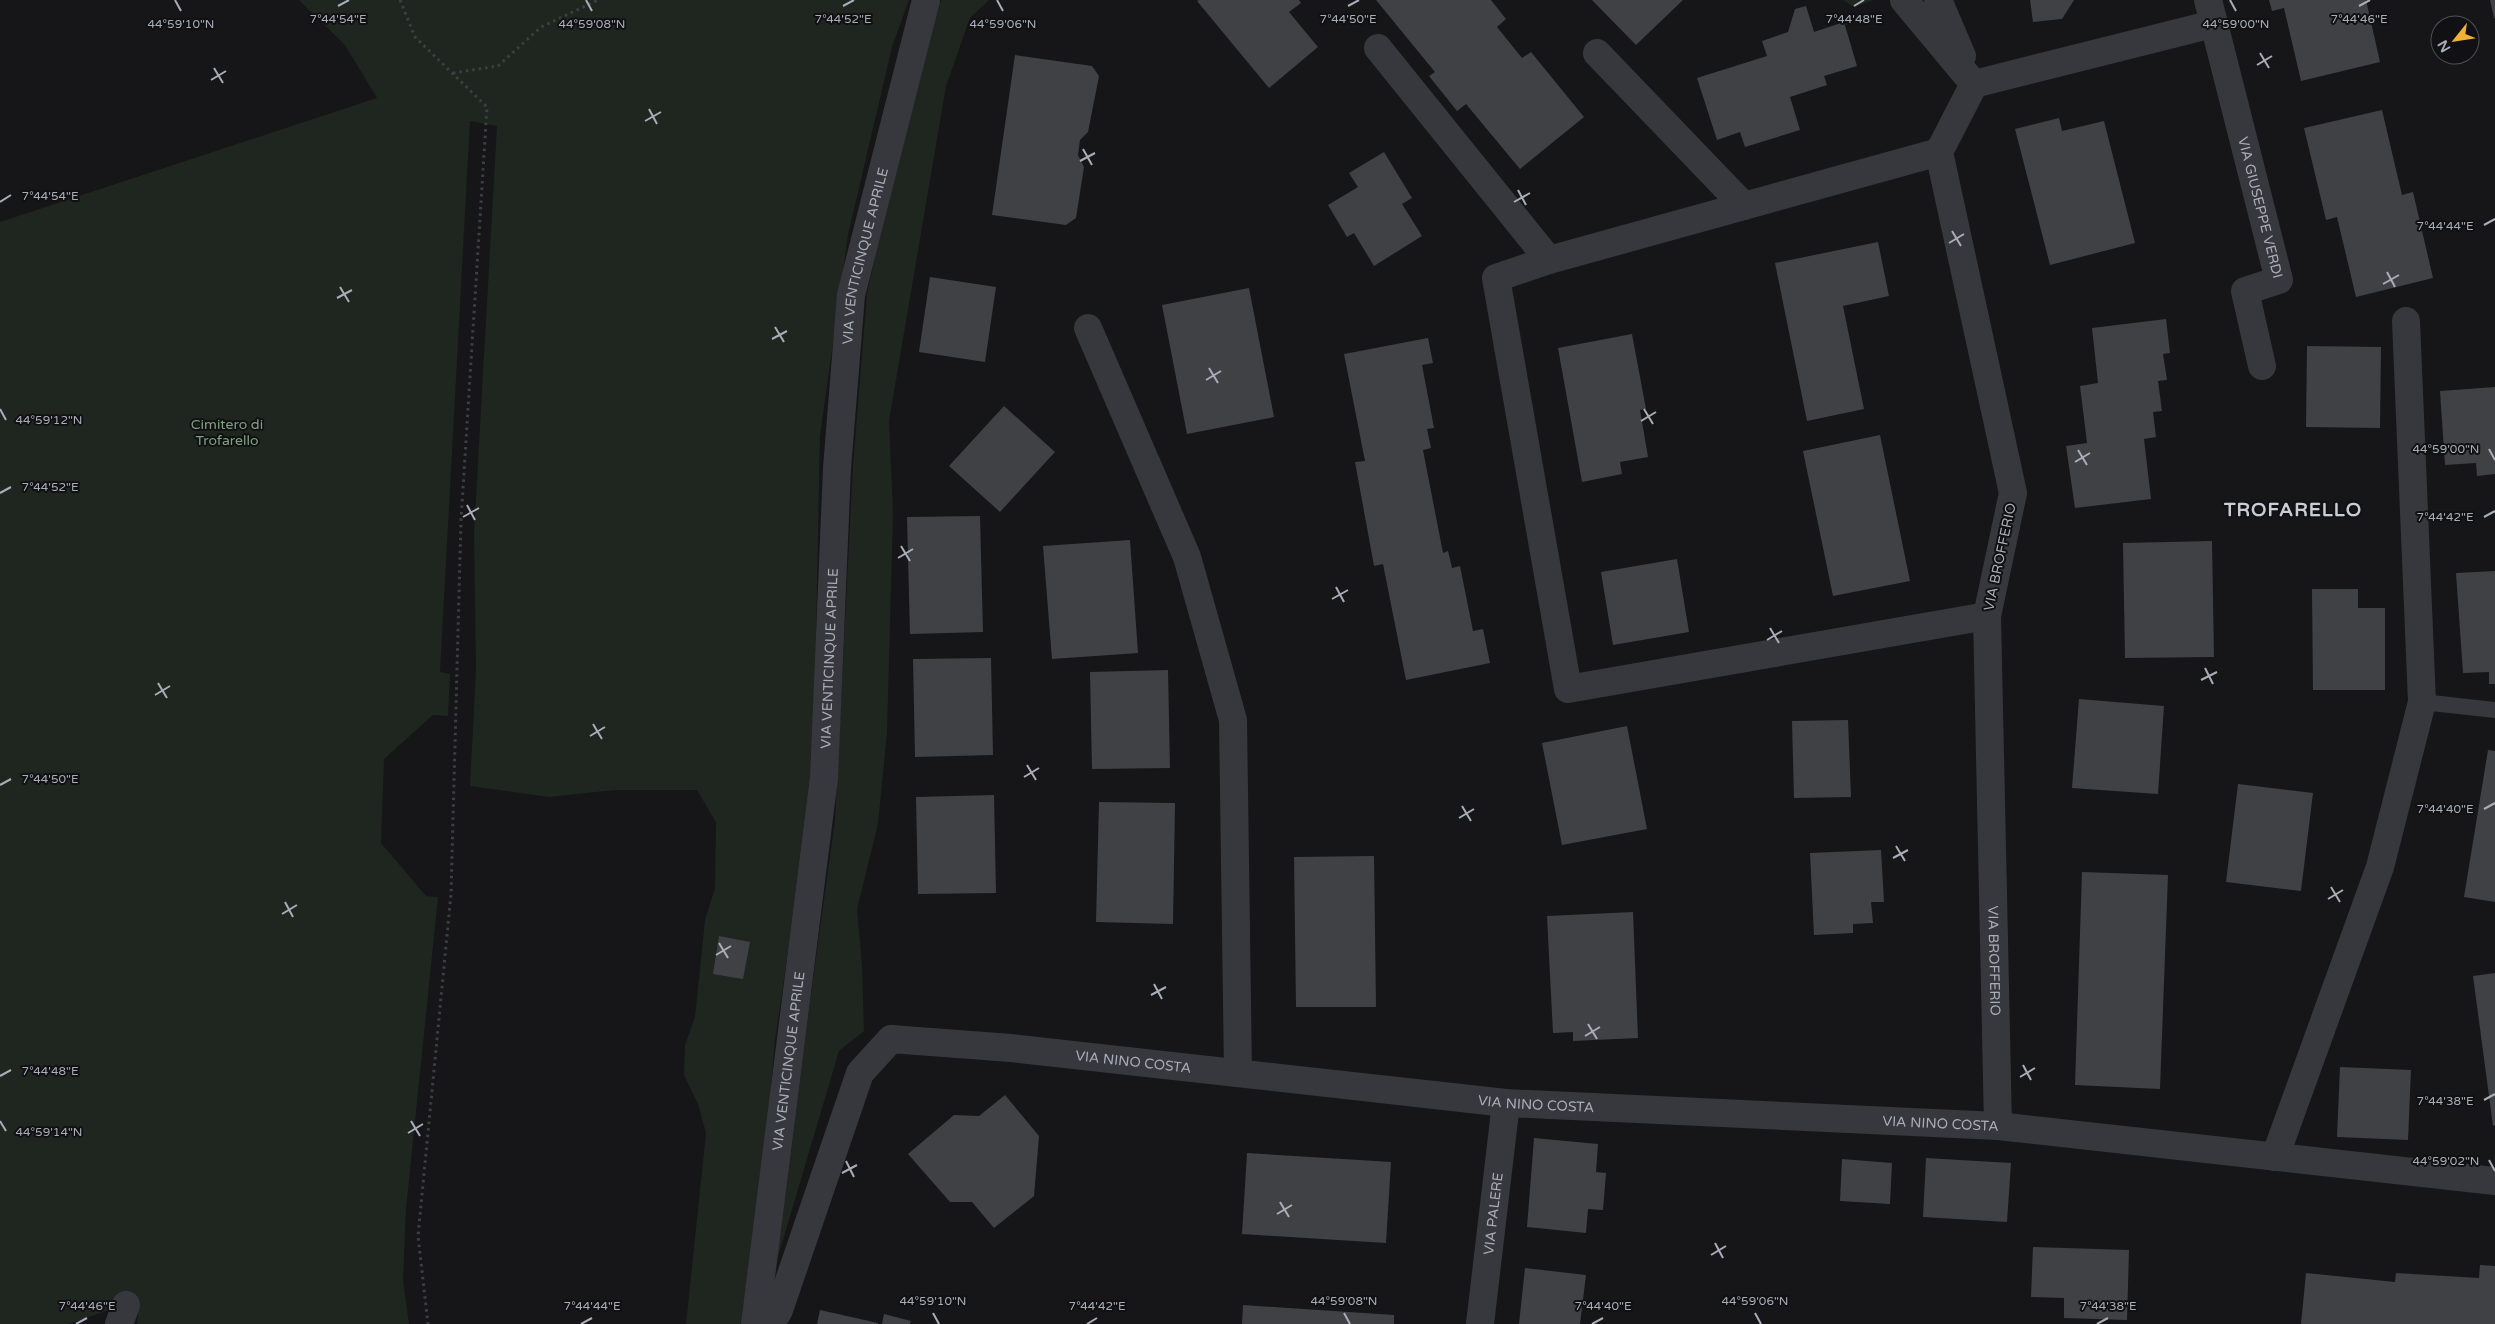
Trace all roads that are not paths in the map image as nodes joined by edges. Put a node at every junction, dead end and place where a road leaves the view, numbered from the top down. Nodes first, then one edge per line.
1 (926, 0) edge
2 (1904, 0) edge
3 (1938, 0) edge
4 (2211, 12) edge
5 (1378, 48) dead end
6 (1597, 52) dead end
7 (1974, 84) junction
8 (1939, 152) junction
9 (1744, 206) junction
10 (1549, 260) junction
11 (2406, 321) dead end
12 (1088, 328) dead end
13 (2262, 366) dead end
14 (1988, 616) junction
15 (2422, 702) junction
16 (2495, 710) edge
17 (1238, 1073) junction
18 (1506, 1103) junction
19 (1998, 1126) junction
20 (2275, 1157) junction
21 (2495, 1181) edge
22 (755, 1324) edge
23 (770, 1324) edge
24 (1480, 1324) edge

1 - 22 street, VIA VENTICINQUE APRILE
2 - 7 street
3 - 7 street
4 - 7 street, VIA GIUSEPPE VERDI
4 - 13 street, VIA GIUSEPPE VERDI
5 - 10 street
6 - 9 street
7 - 8 street
8 - 9 street
8 - 14 street, VIA BROFFERIO
9 - 10 street
10 - 14 street
11 - 15 street
12 - 17 street
14 - 19 street, VIA BROFFERIO
15 - 16 lane
15 - 20 street
17 - 18 street, VIA NINO COSTA
17 - 23 street, VIA NINO COSTA
18 - 19 street, VIA NINO COSTA
18 - 24 street, VIA PALERE
19 - 20 street, VIA NINO COSTA
20 - 21 street, VIA NINO COSTA

